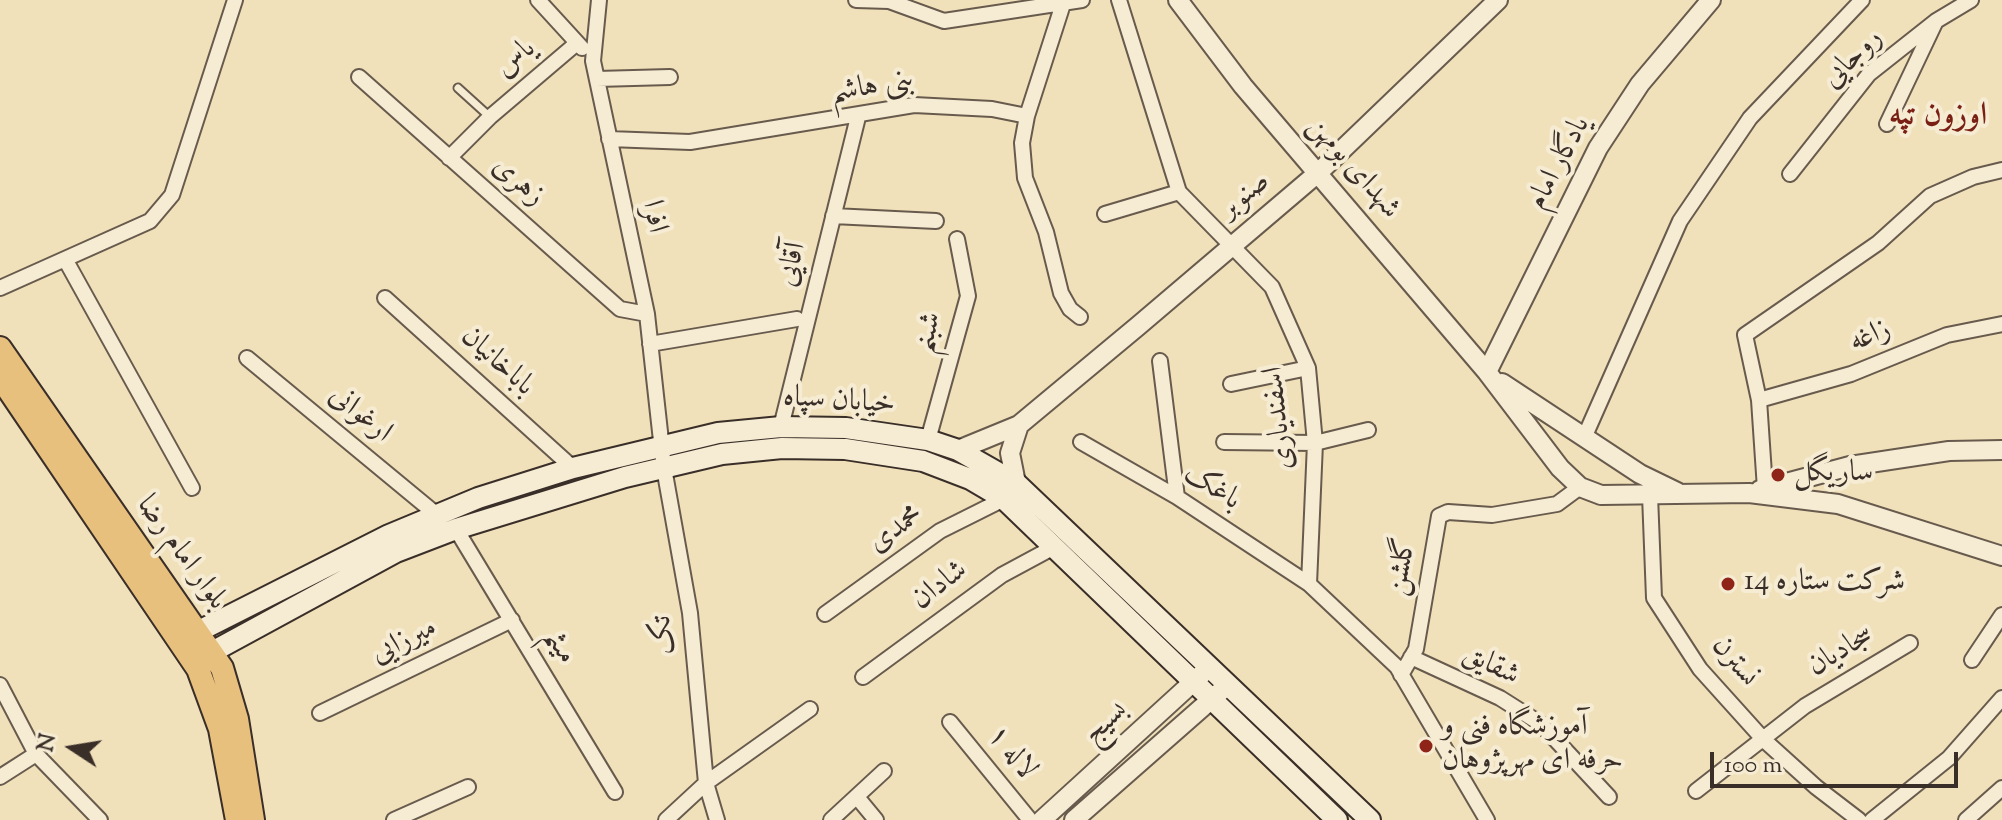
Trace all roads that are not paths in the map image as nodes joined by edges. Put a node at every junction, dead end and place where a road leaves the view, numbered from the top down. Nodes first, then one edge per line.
1 (235, 0) edge
2 (538, 0) edge
3 (599, 0) edge
4 (856, 0) edge
5 (1082, 0) edge
6 (1119, 0) edge
7 (1178, 0) edge
8 (1711, 0) edge
9 (1862, 0) edge
10 (1971, 0) edge
11 (1063, 4) junction
12 (1488, 4) edge
13 (1936, 21) junction
14 (577, 43) junction
15 (593, 61) junction
16 (359, 77) dead end
17 (670, 77) dead end
18 (597, 79) junction
19 (458, 88) dead end
20 (1027, 116) junction
21 (490, 117) junction
22 (858, 117) junction
23 (1887, 124) dead end
24 (609, 139) junction
25 (449, 158) junction
26 (2002, 170) edge
27 (1319, 172) junction
28 (1790, 174) dead end
29 (1179, 192) junction
30 (1105, 214) dead end
31 (833, 216) junction
32 (936, 221) dead end
33 (957, 239) dead end
34 (1232, 245) junction
35 (65, 259) junction
36 (0, 288) edge
37 (385, 298) dead end
38 (647, 314) junction
39 (1080, 317) dead end
40 (797, 319) dead end
41 (2002, 324) edge
42 (650, 344) junction
43 (0, 348) edge
44 (247, 358) dead end
45 (1160, 361) dead end
46 (1308, 368) junction
47 (1487, 372) junction
48 (0, 377) edge
49 (1231, 384) dead end
50 (1759, 400) junction
51 (1019, 425) junction
52 (781, 427) junction
53 (1368, 430) dead end
54 (46, 432) junction
55 (1584, 438) junction
56 (928, 440) junction
57 (1081, 442) dead end
58 (1224, 442) dead end
59 (1315, 443) junction
60 (663, 445) junction
61 (958, 450) junction
62 (2002, 450) edge
63 (573, 468) junction
64 (664, 468) junction
65 (78, 477) junction
66 (1580, 487) junction
67 (192, 488) dead end
68 (1010, 491) junction
69 (1757, 491) junction
70 (1650, 495) junction
71 (1684, 496) junction
72 (1177, 497) junction
73 (437, 515) junction
74 (456, 529) junction
75 (1054, 547) junction
76 (2002, 556) edge
77 (1309, 584) junction
78 (825, 614) dead end
79 (2002, 615) edge
80 (512, 620) junction
81 (199, 631) junction
82 (1910, 643) dead end
83 (212, 652) junction
84 (1411, 657) junction
85 (1972, 660) dead end
86 (1208, 668) junction
87 (1401, 675) junction
88 (863, 677) dead end
89 (1193, 683) junction
90 (0, 685) edge
91 (1227, 685) junction
92 (2002, 698) edge
93 (1210, 701) junction
94 (810, 709) dead end
95 (320, 713) dead end
96 (950, 722) dead end
97 (1764, 740) junction
98 (36, 754) junction
99 (884, 771) dead end
100 (0, 777) edge
101 (706, 783) junction
102 (468, 787) dead end
103 (2002, 788) edge
104 (1696, 791) dead end
105 (615, 792) dead end
106 (857, 797) junction
107 (1609, 797) dead end
108 (100, 820) edge
109 (237, 820) edge
110 (253, 820) edge
111 (394, 820) edge
112 (666, 820) edge
113 (717, 820) edge
114 (831, 820) edge
115 (876, 820) edge
116 (1030, 820) edge
117 (1042, 820) edge
118 (1074, 820) edge
119 (1337, 820) edge
120 (1370, 820) edge
121 (1487, 820) edge
122 (1859, 820) edge
123 (1872, 820) edge
124 (1966, 820) edge

1 - 35 street
2 - 14 street
3 - 15 street, افرا
4 - 11 street
5 - 11 street
6 - 29 street, اسفندیاری
7 - 27 street, شهدای بومهن
8 - 47 street, یادگار امام
9 - 55 street
10 - 13 street, روجایی
11 - 20 street
12 - 27 street, صنوبر
13 - 23 street
13 - 28 street, روجایی
14 - 15 street
14 - 21 street, یاس
15 - 18 street, افرا
16 - 25 street, زهری
17 - 18 street
18 - 24 street, افرا
19 - 21 lane
20 - 22 street, بنی هاشم
20 - 39 street
21 - 25 street, یاس
22 - 24 street, بنی هاشم
22 - 31 street, آقایی
24 - 38 street, افرا
25 - 38 street, زهری
26 - 50 street
27 - 34 street, صنوبر
27 - 47 street, شهدای بومهن
29 - 30 street
29 - 34 street, اسفندیاری
31 - 32 street
31 - 52 street, آقایی
33 - 56 street, شبنم
34 - 46 street, اسفندیاری
34 - 51 street, صنوبر
35 - 36 street
35 - 67 street
37 - 63 street, باباخانیان
38 - 42 street, افرا
40 - 42 street
41 - 50 street, زاغه
42 - 60 street, افرا
43 - 54 main road, بلوار امام رضا
44 - 73 street, ارغوانی
45 - 72 street
46 - 49 street
46 - 59 street, اسفندیاری
47 - 55 street
47 - 66 street
48 - 54 main road, بلوار امام رضا
50 - 69 street
51 - 61 street, صنوبر
51 - 68 street
52 - 56 main road, خیابان سپاه
52 - 60 main road, خیابان سپاه
53 - 59 street
54 - 65 main road, بلوار امام رضا
55 - 71 street
56 - 61 main road, خیابان سپاه
57 - 72 street, باغک
58 - 59 street
59 - 77 street, اسفندیاری
60 - 63 main road, خیابان سپاه
60 - 64 street, تک
61 - 68 main road, خیابان سپاه
62 - 69 street
63 - 73 main road, خیابان سپاه
64 - 68 main road, خیابان سپاه
64 - 74 main road, خیابان سپاه
64 - 101 street, تک
65 - 81 main road, بلوار امام رضا
65 - 109 main road, بلوار امام رضا
66 - 70 street
66 - 84 street, گلشن
68 - 75 main road, خیابان سپاه
68 - 78 street, محمدی
68 - 86 main road, خیابان سپاه
69 - 71 street
69 - 76 street
70 - 71 street
70 - 97 street, نسترن
72 - 77 street, باغک
73 - 81 main road, خیابان سپاه
74 - 80 street, میثم
74 - 83 main road, خیابان سپاه
75 - 88 street, شادان
75 - 89 main road, خیابان سپاه
77 - 87 street
79 - 85 street
80 - 95 street, میرزایی
80 - 105 street, میثم
81 - 83 main road, بلوار امام رضا
82 - 97 street, سجادیان
83 - 110 main road, بلوار امام رضا
84 - 87 street, گلشن
84 - 107 street, شقایق
86 - 89 street, بسیج
86 - 91 main road, خیابان سپاه
87 - 121 street
89 - 93 main road, خیابان سپاه
89 - 117 street, بسیج
90 - 98 street
91 - 93 street, بسیج
91 - 120 main road, خیابان سپاه
92 - 123 street
93 - 118 street, بسیج
93 - 119 main road, خیابان سپاه
94 - 101 street
96 - 116 street, لاله ۱
97 - 104 street, سجادیان
97 - 122 street, نسترن
98 - 100 street
98 - 108 street
99 - 106 street
101 - 112 street
101 - 113 street, تک
102 - 111 street
103 - 124 street
106 - 114 street
106 - 115 street

